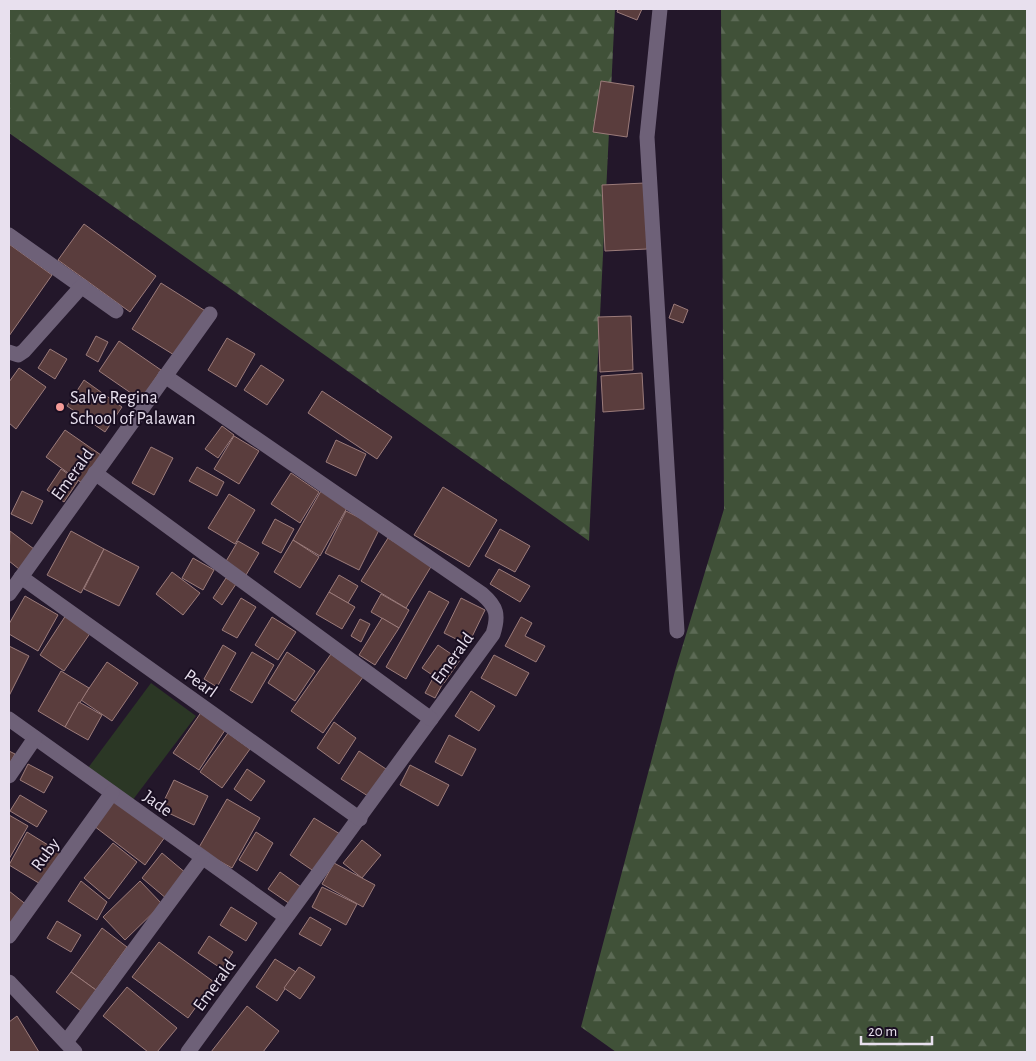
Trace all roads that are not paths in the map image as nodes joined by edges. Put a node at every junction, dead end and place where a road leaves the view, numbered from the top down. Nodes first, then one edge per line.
1 (660, 9) edge
2 (9, 235) edge
3 (82, 286) junction
4 (116, 311) dead end
5 (210, 314) dead end
6 (9, 352) edge
7 (165, 376) junction
8 (96, 473) junction
9 (21, 577) junction
10 (9, 594) edge
11 (677, 631) dead end
12 (9, 719) edge
13 (432, 719) junction
14 (35, 738) junction
15 (9, 776) edge
16 (112, 793) junction
17 (360, 819) junction
18 (202, 858) junction
19 (286, 917) junction
20 (9, 936) edge
21 (9, 982) edge
22 (71, 1047) edge
23 (188, 1052) edge

1 - 11 street
2 - 3 street
3 - 4 street
3 - 6 street
5 - 7 street, Emerald
7 - 8 street, Emerald
7 - 13 street, Emerald
8 - 9 street, Emerald
8 - 13 street
9 - 10 street, Emerald
9 - 17 street, Pearl
12 - 14 street, Jade
13 - 17 street, Emerald
14 - 15 street
14 - 16 street, Jade
16 - 18 street, Jade
16 - 20 street, Ruby
17 - 19 street, Emerald
18 - 19 street, Jade
18 - 22 street
19 - 23 street, Emerald
21 - 22 street

